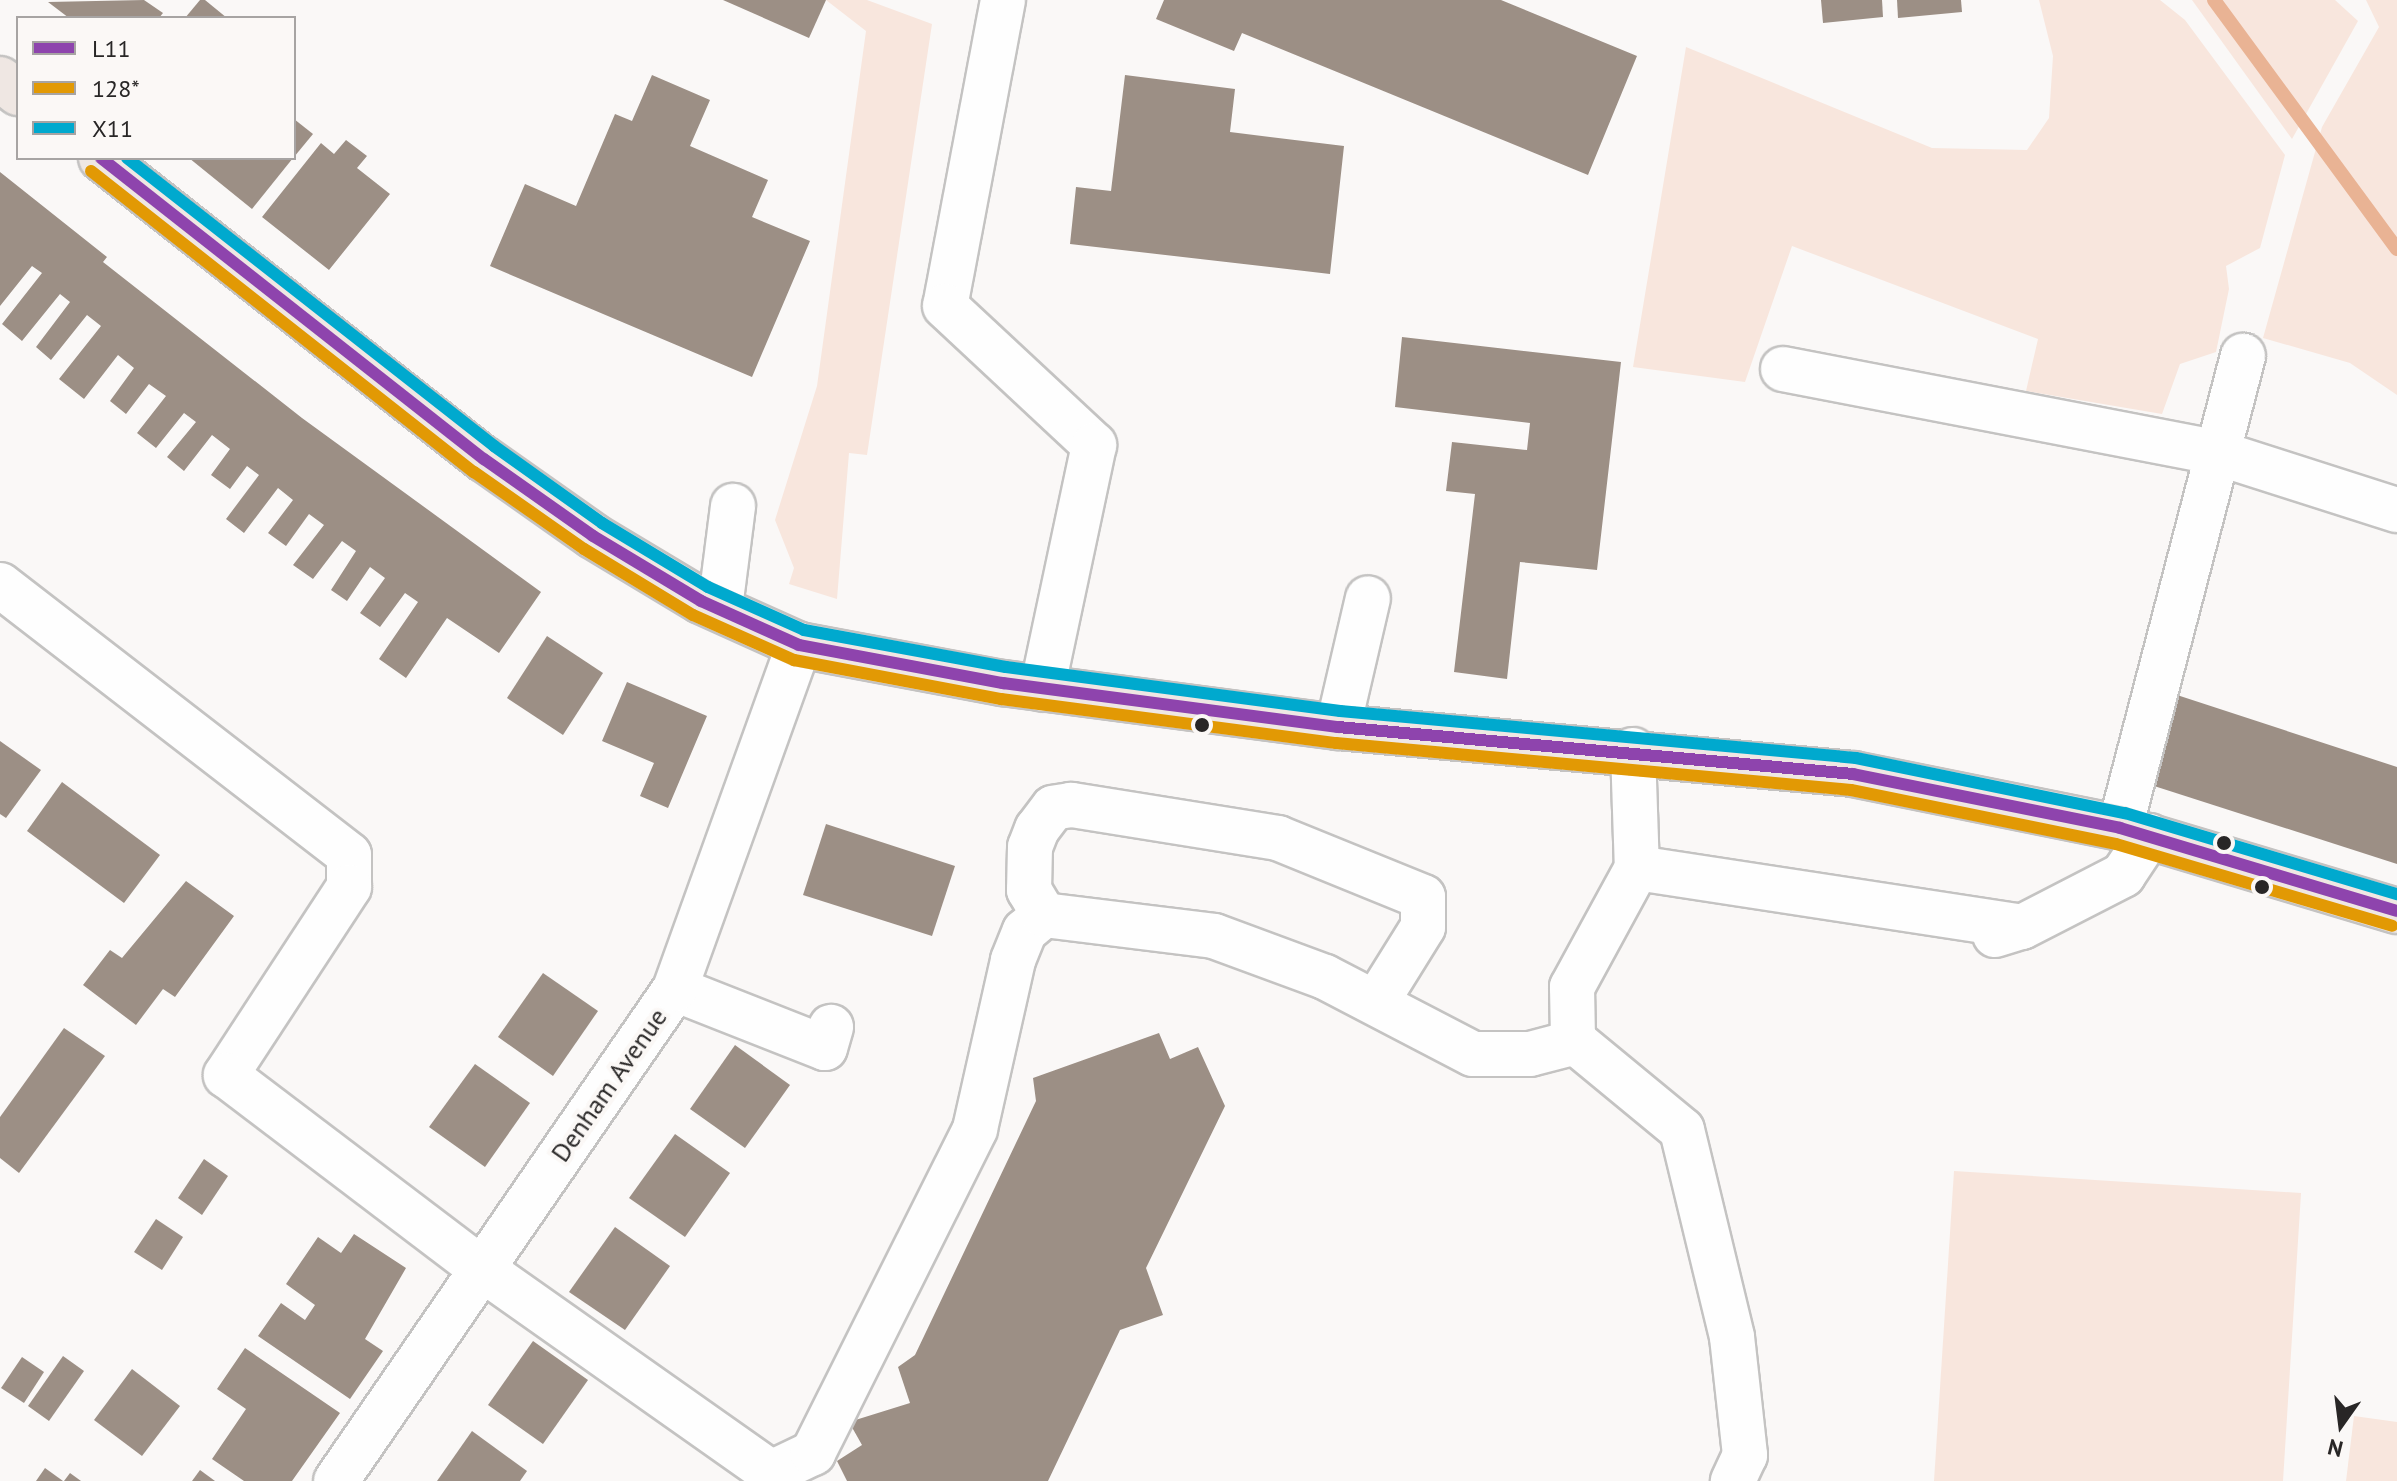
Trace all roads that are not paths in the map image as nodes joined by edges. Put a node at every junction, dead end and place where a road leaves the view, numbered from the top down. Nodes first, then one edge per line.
1 (1003, 0) edge
2 (0, 79) edge
3 (16, 91) edge
4 (104, 160) edge
5 (2243, 356) dead end
6 (1783, 369) dead end
7 (2218, 453) junction
8 (733, 506) dead end
9 (2397, 510) edge
10 (0, 585) edge
11 (1368, 598) dead end
12 (720, 608) junction
13 (799, 645) junction
14 (1042, 689) junction
15 (1338, 727) junction
16 (1633, 750) junction
17 (2135, 832) junction
18 (1637, 868) junction
19 (2397, 911) edge
20 (1044, 915) junction
21 (2022, 927) junction
22 (1962, 944) dead end
23 (675, 989) junction
24 (1377, 1001) junction
25 (831, 1027) dead end
26 (1576, 1042) junction
27 (482, 1269) junction
28 (336, 1481) edge
29 (1733, 1481) edge

1 - 14 street
2 - 3 main road
4 - 12 main road
5 - 7 street
6 - 7 street
7 - 9 street
7 - 17 street
8 - 12 street
10 - 27 street
11 - 15 street
12 - 13 main road
13 - 14 main road
13 - 23 street, Denham Avenue
14 - 15 main road
15 - 16 main road
16 - 17 main road
16 - 18 street
17 - 19 main road
17 - 21 street
18 - 21 street
18 - 26 street
20 - 24 street
20 - 24 street
20 - 27 street
21 - 22 street
23 - 25 street
23 - 27 street, Denham Avenue
24 - 26 street
26 - 29 street
27 - 28 street, Denham Avenue

